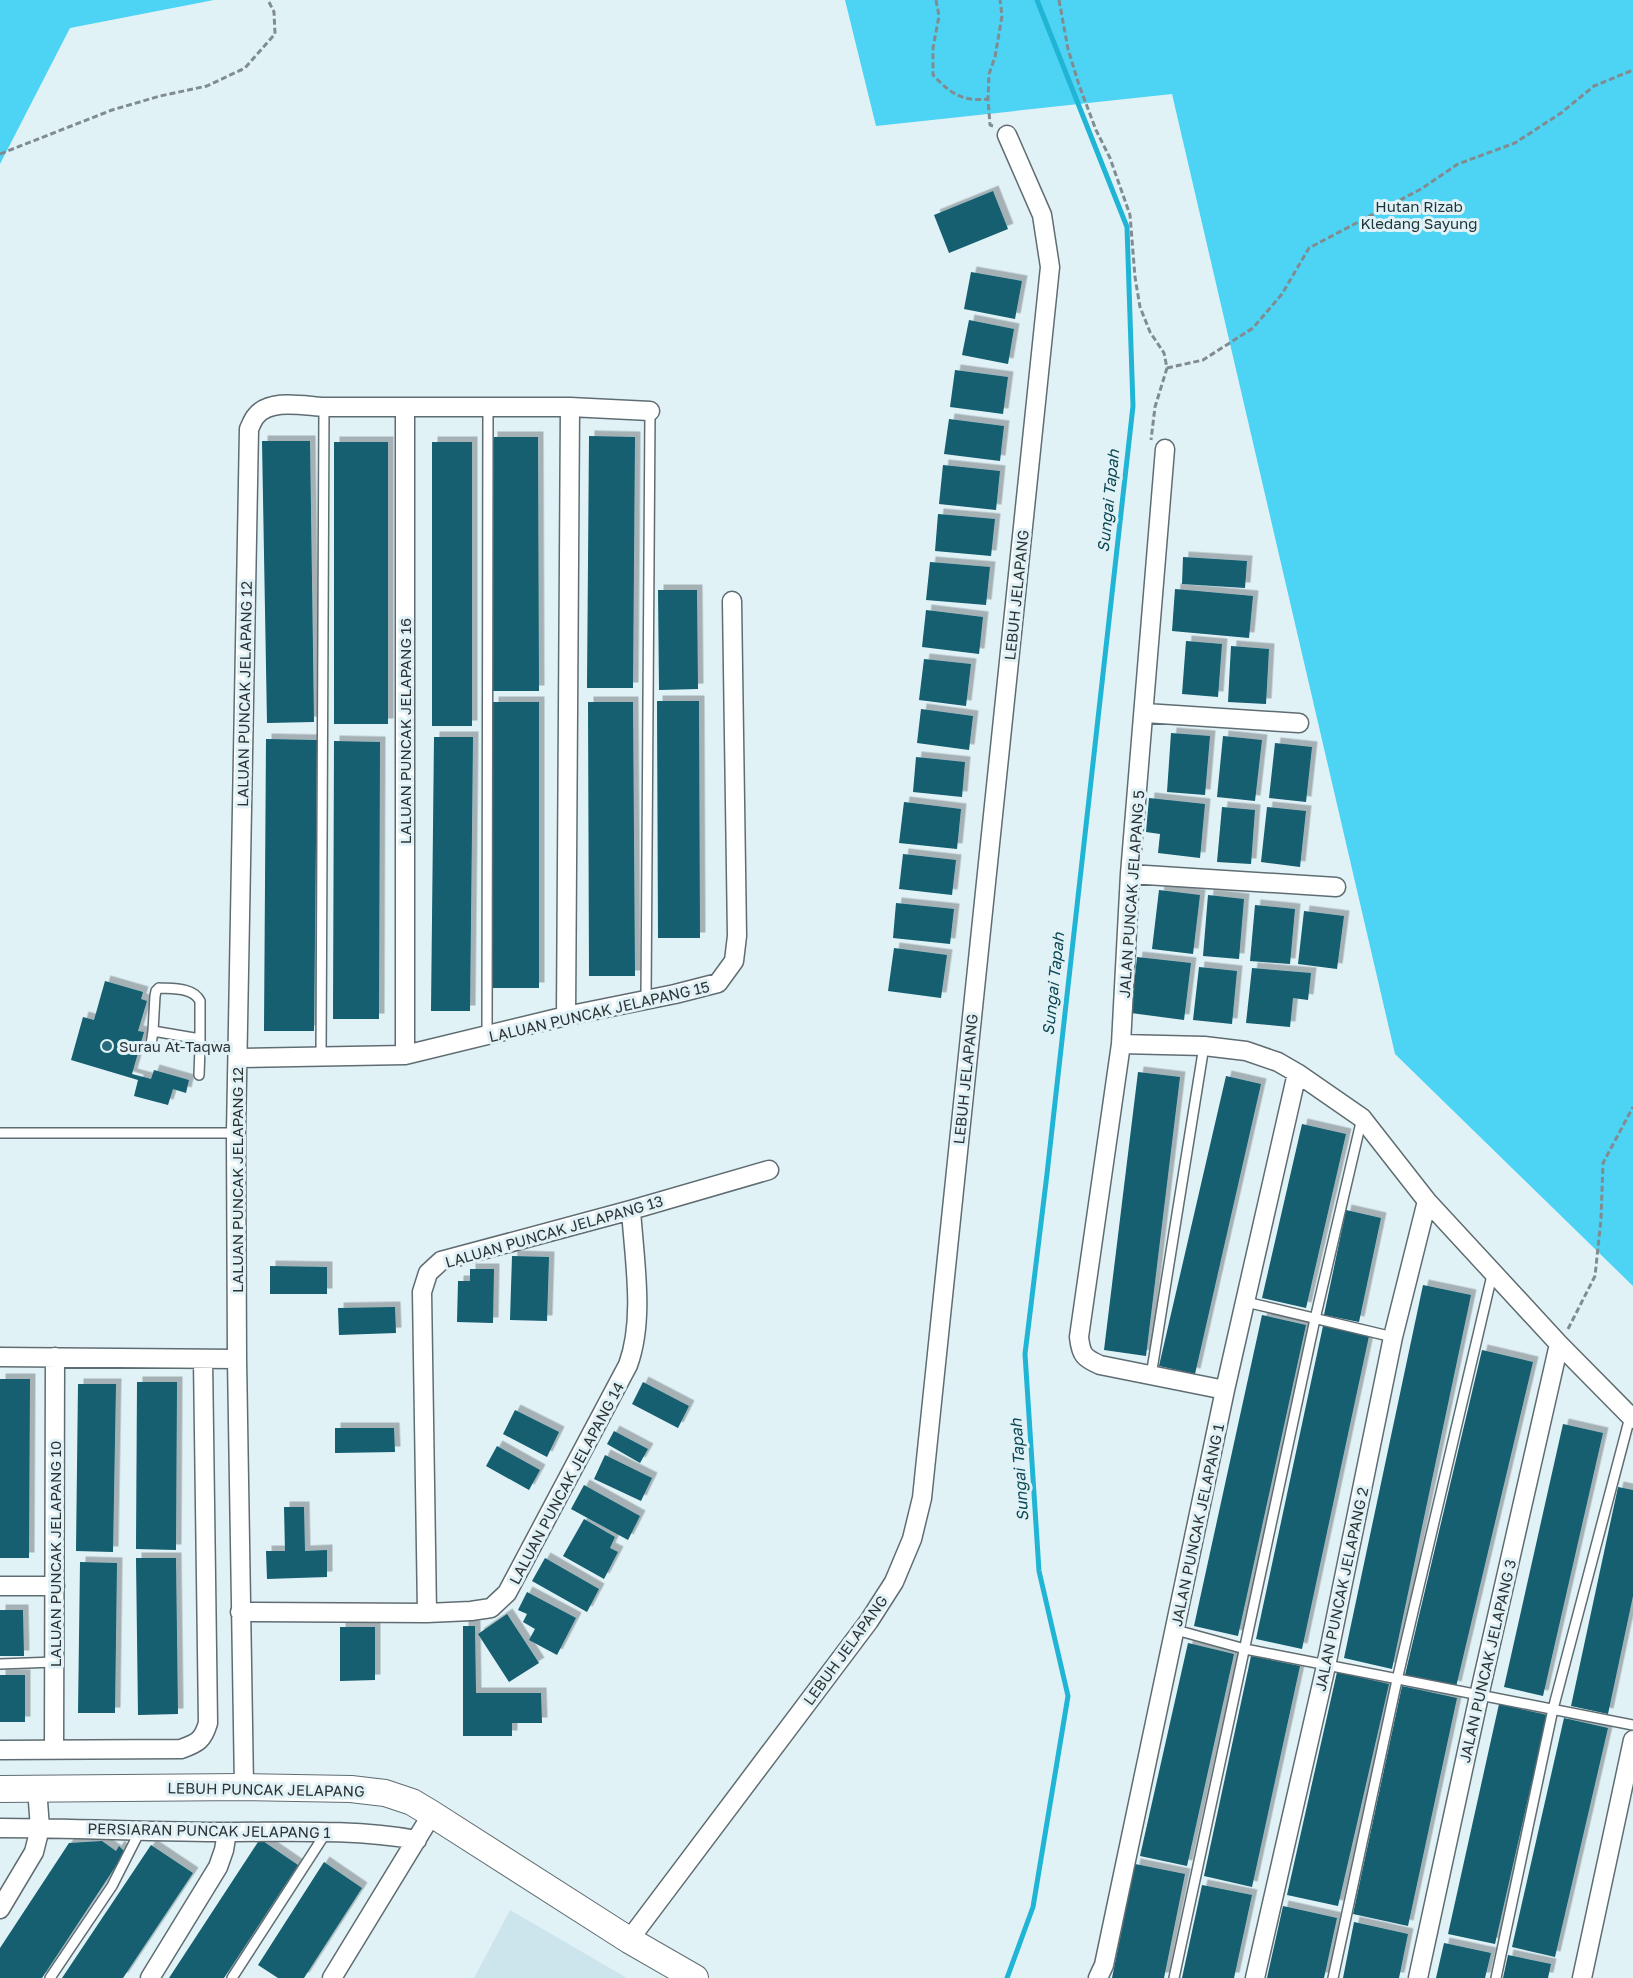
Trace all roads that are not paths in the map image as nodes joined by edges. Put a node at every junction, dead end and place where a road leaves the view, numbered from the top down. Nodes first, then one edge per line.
1 (1007, 135) road end
2 (488, 406) junction
3 (324, 407) junction
4 (405, 407) junction
5 (570, 407) junction
6 (650, 411) joint
7 (1165, 450) road end
8 (732, 601) dead end
9 (1145, 713) junction
10 (1299, 723) dead end
11 (1130, 873) junction
12 (1336, 887) dead end
13 (646, 1000) junction
14 (566, 1016) junction
15 (153, 1031) junction
16 (487, 1036) junction
17 (200, 1043) junction
18 (1120, 1044) junction
19 (151, 1045) dead end
20 (1204, 1046) junction
21 (238, 1053) junction
22 (405, 1055) junction
23 (321, 1058) junction
24 (1297, 1072) junction
25 (199, 1075) dead end
26 (1362, 1118) junction
27 (0, 1133) edge
28 (236, 1133) junction
29 (769, 1170) dead end
30 (1427, 1201) junction
31 (631, 1210) junction
32 (1493, 1271) junction
33 (1246, 1302) junction
34 (1315, 1319) junction
35 (1393, 1337) junction
36 (1559, 1344) junction
37 (0, 1357) edge
38 (55, 1357) junction
39 (203, 1359) junction
40 (237, 1359) junction
41 (1151, 1376) junction
42 (1225, 1390) junction
43 (1632, 1418) edge
44 (0, 1586) edge
45 (55, 1586) junction
46 (240, 1612) junction
47 (427, 1613) junction
48 (1176, 1630) junction
49 (1245, 1649) junction
50 (55, 1662) junction
51 (0, 1664) edge
52 (1326, 1666) junction
53 (1397, 1680) junction
54 (1479, 1696) junction
55 (1553, 1709) junction
56 (1633, 1725) edge
57 (1633, 1740) edge
58 (0, 1750) edge
59 (54, 1750) junction
60 (244, 1787) junction
61 (37, 1788) junction
62 (0, 1789) edge
63 (432, 1814) junction
64 (0, 1828) edge
65 (40, 1828) junction
66 (141, 1829) junction
67 (227, 1832) junction
68 (327, 1832) junction
69 (417, 1840) junction
70 (0, 1910) edge
71 (629, 1940) junction
72 (51, 1978) edge
73 (150, 1978) edge
74 (232, 1978) edge
75 (332, 1978) edge
76 (695, 1978) edge
77 (1098, 1978) edge
78 (1174, 1978) edge
79 (1255, 1978) edge
80 (1333, 1978) edge
81 (1418, 1978) edge
82 (1496, 1978) edge
83 (1582, 1978) edge

1 - 71 street, LEBUH JELAPANG
2 - 4 street
2 - 5 street
2 - 16 lane
3 - 4 street
3 - 21 street, LALUAN PUNCAK JELAPANG 12
3 - 23 lane
4 - 22 street, LALUAN PUNCAK JELAPANG 16
5 - 6 street
5 - 14 street
6 - 13 lane
7 - 9 street, JALAN PUNCAK JELAPANG 5
8 - 13 street, LALUAN PUNCAK JELAPANG 15
9 - 10 street
9 - 11 street, JALAN PUNCAK JELAPANG 5
11 - 12 street
11 - 18 street, JALAN PUNCAK JELAPANG 5
13 - 14 street, LALUAN PUNCAK JELAPANG 15
14 - 16 street, LALUAN PUNCAK JELAPANG 15
15 - 17 lane
15 - 17 lane
15 - 19 lane
16 - 22 street, LALUAN PUNCAK JELAPANG 15
17 - 21 lane
17 - 25 lane
18 - 20 street
18 - 41 street, JALAN PUNCAK JELAPANG 5
20 - 24 street
20 - 41 lane
21 - 23 street, LALUAN PUNCAK JELAPANG 15
21 - 28 street, LALUAN PUNCAK JELAPANG 12
22 - 23 street, LALUAN PUNCAK JELAPANG 15
24 - 26 street
24 - 33 street, JALAN PUNCAK JELAPANG 1
26 - 30 street
26 - 34 lane
27 - 28 lane
28 - 40 street, LALUAN PUNCAK JELAPANG 12
29 - 31 street, LALUAN PUNCAK JELAPANG 13
30 - 32 street
30 - 35 street, JALAN PUNCAK JELAPANG 2
31 - 47 street, LALUAN PUNCAK JELAPANG 14
31 - 47 street, LALUAN PUNCAK JELAPANG 13
32 - 36 street
32 - 53 lane
33 - 34 lane
33 - 42 street, JALAN PUNCAK JELAPANG 1
34 - 35 lane
34 - 49 lane
35 - 52 street, JALAN PUNCAK JELAPANG 2
36 - 43 street
36 - 54 street, JALAN PUNCAK JELAPANG 3
37 - 38 street
38 - 39 street
38 - 45 street, LALUAN PUNCAK JELAPANG 10
39 - 40 street
39 - 59 street
40 - 46 street, LALUAN PUNCAK JELAPANG 12
41 - 42 street
42 - 48 street, JALAN PUNCAK JELAPANG 1
43 - 55 lane
44 - 45 street
45 - 50 street, LALUAN PUNCAK JELAPANG 10
46 - 47 street, LALUAN PUNCAK JELAPANG 14
46 - 60 street, LALUAN PUNCAK JELAPANG 12
48 - 49 lane
48 - 77 street, JALAN PUNCAK JELAPANG 1
49 - 52 lane
49 - 78 lane
50 - 51 lane
50 - 59 street, LALUAN PUNCAK JELAPANG 10
52 - 53 lane
52 - 79 street, JALAN PUNCAK JELAPANG 2
53 - 54 lane
53 - 80 lane
54 - 55 lane
54 - 81 street, JALAN PUNCAK JELAPANG 3
55 - 56 lane
55 - 82 lane
57 - 83 street
58 - 59 street
60 - 61 street, LEBUH PUNCAK JELAPANG
60 - 63 street, LEBUH PUNCAK JELAPANG
61 - 62 street, LEBUH PUNCAK JELAPANG
61 - 65 street
63 - 69 street
63 - 71 street, LEBUH PUNCAK JELAPANG
64 - 65 street, PERSIARAN PUNCAK JELAPANG 1
65 - 66 street, PERSIARAN PUNCAK JELAPANG 1
65 - 70 street
66 - 67 street, PERSIARAN PUNCAK JELAPANG 1
66 - 72 lane
67 - 68 street, PERSIARAN PUNCAK JELAPANG 1
67 - 73 street
68 - 69 street, PERSIARAN PUNCAK JELAPANG 1
68 - 74 lane
69 - 75 street
71 - 76 street, LEBUH PUNCAK JELAPANG

